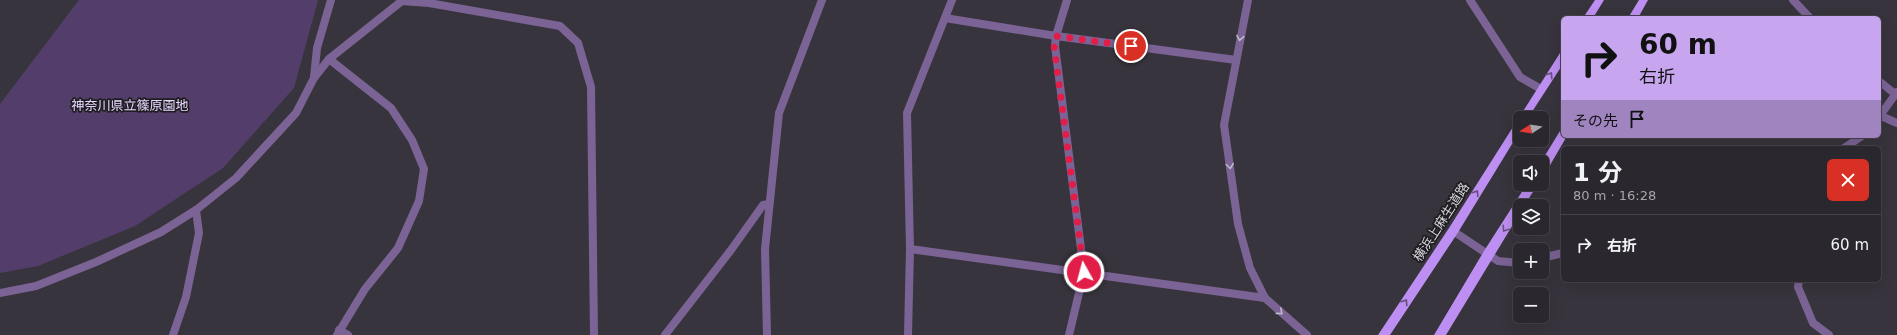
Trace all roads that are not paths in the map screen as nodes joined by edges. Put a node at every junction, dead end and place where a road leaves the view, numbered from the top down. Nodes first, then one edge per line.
1 (330, 0) edge
2 (822, 0) edge
3 (952, 0) edge
4 (1067, 0) edge
5 (1248, 0) edge
6 (1470, 0) edge
7 (1600, 0) edge
8 (1644, 0) edge
9 (1793, 0) edge
10 (402, 1) edge
11 (1589, 16) edge
12 (1634, 16) edge
13 (1808, 16) edge
14 (945, 18) junction
15 (1056, 36) junction
16 (329, 59) junction
17 (1561, 59) edge
18 (1236, 60) junction
19 (314, 78) junction
20 (1881, 82) edge
21 (1541, 89) junction
22 (1896, 93) edge
23 (1527, 111) edge
24 (1881, 115) edge
25 (1881, 116) edge
26 (1897, 123) edge
27 (1513, 134) edge
28 (1561, 137) edge
29 (1859, 138) edge
30 (1847, 146) edge
31 (1549, 157) edge
32 (1528, 191) edge
33 (768, 204) junction
34 (196, 210) junction
35 (1453, 231) junction
36 (910, 249) junction
37 (1561, 253) edge
38 (1488, 254) junction
39 (1549, 256) edge
40 (1513, 262) edge
41 (1084, 272) junction
42 (1798, 282) edge
43 (0, 293) edge
44 (1265, 298) junction
45 (338, 333) edge
46 (174, 335) edge
47 (348, 335) edge
48 (594, 335) edge
49 (665, 335) edge
50 (766, 335) edge
51 (908, 335) edge
52 (1069, 335) edge
53 (1307, 335) edge
54 (1384, 335) edge
55 (1440, 335) edge
56 (1829, 335) edge

1 - 19 street
2 - 33 street
3 - 14 street
4 - 15 street
5 -> 18 street
6 - 21 street
7 - 11 main road
8 - 12 main road
9 - 13 street
10 - 16 street
10 - 48 street
14 - 15 street
14 - 36 street
15 - 18 street
15 - 41 street
16 - 19 street
16 - 45 street
21 -> 17 main road
18 -> 44 street
19 - 34 street
20 - 22 street
21 - 23 main road
22 - 24 street
25 - 26 street
35 -> 27 main road, 横浜上麻生道路
28 - 31 main road
29 - 30 street
32 -> 38 main road
33 - 49 street
33 - 50 street
34 - 43 street
34 - 46 street
35 - 38 street
54 -> 35 main road, 横浜上麻生道路
36 - 41 street
36 - 51 street
37 - 39 street
38 - 40 street
38 - 55 main road
41 - 44 street
41 - 52 street
42 - 56 street
44 -> 53 street
45 - 47 street

